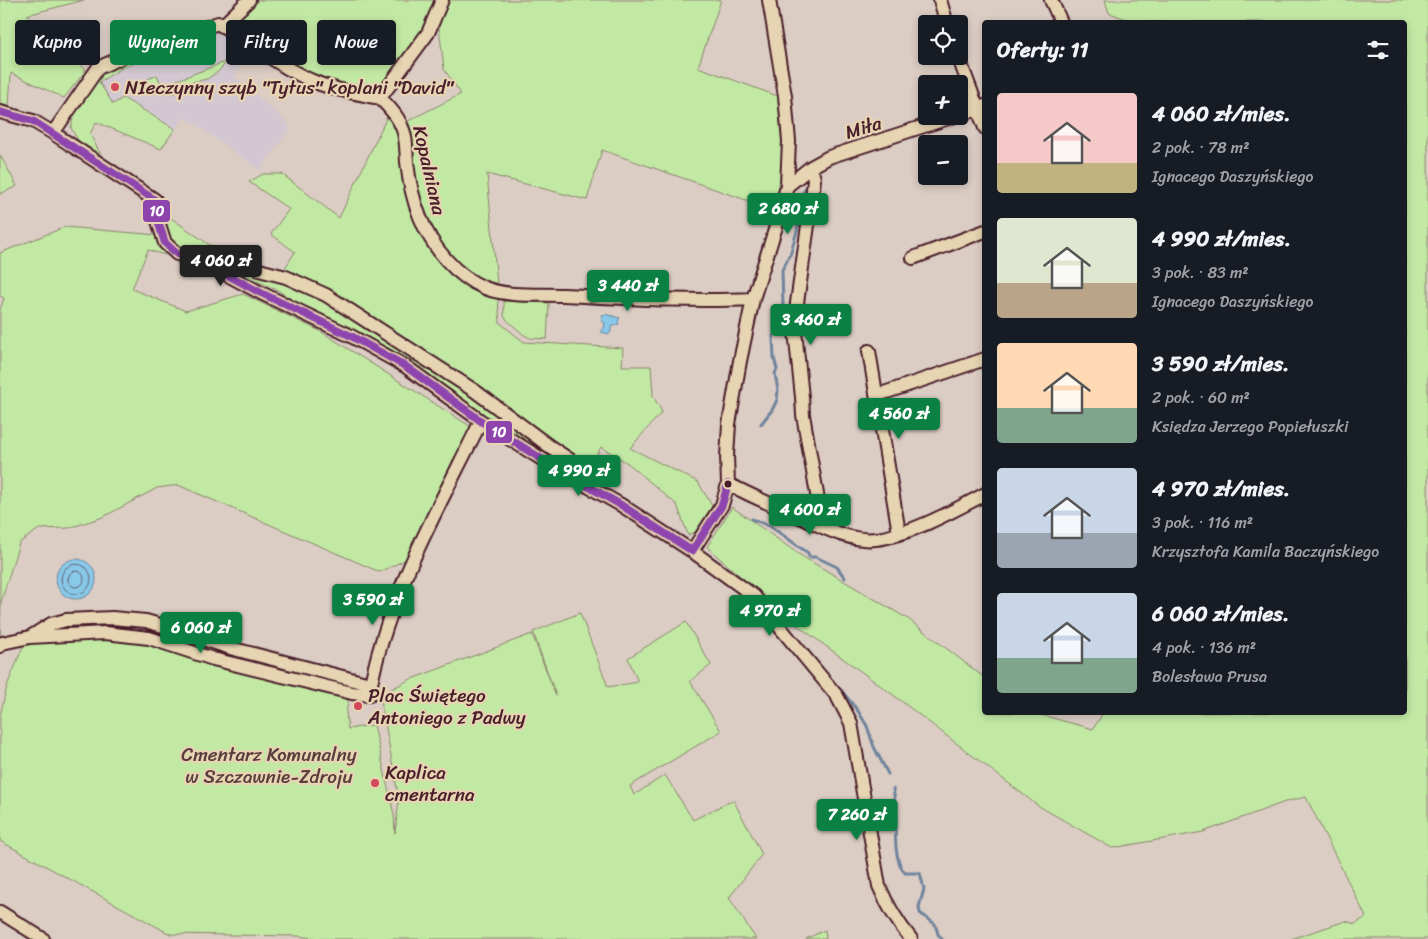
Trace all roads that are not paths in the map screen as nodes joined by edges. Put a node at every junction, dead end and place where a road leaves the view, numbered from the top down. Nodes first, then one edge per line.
1 (249, 0) edge
2 (442, 0) edge
3 (769, 0) edge
4 (940, 0) edge
5 (1051, 0) edge
6 (944, 15) edge
7 (1060, 20) edge
8 (222, 26) junction
9 (962, 65) edge
10 (380, 98) junction
11 (981, 107) edge
12 (0, 112) edge
13 (968, 112) edge
14 (929, 125) edge
15 (53, 133) junction
16 (811, 167) junction
17 (787, 186) junction
18 (982, 232) edge
19 (913, 258) dead end
20 (259, 270) dead end
21 (753, 299) junction
22 (869, 351) dead end
23 (982, 360) edge
24 (878, 395) junction
25 (480, 421) junction
26 (728, 484) junction
27 (594, 490) junction
28 (982, 496) edge
29 (817, 524) junction
30 (899, 533) junction
31 (692, 552) junction
32 (0, 646) edge
33 (0, 912) edge
34 (43, 939) edge
35 (911, 939) edge

1 - 8 street
2 - 10 street
3 - 17 street
4 - 6 street
5 - 7 street
8 - 10 street
8 - 15 street
9 - 11 street
10 - 21 street, Kopalniana
11 - 13 street, Miła
12 - 15 street
14 - 16 street, Miła
15 - 25 street
16 - 17 street, Miła
16 - 29 street
17 - 21 street
18 - 19 street
20 - 27 street
21 - 26 street
22 - 24 street
23 - 24 street
24 - 30 street
25 - 27 street
25 - 32 street
26 - 29 street
26 - 31 street
27 - 31 street
28 - 30 street
29 - 30 street
31 - 35 street
33 - 34 street

